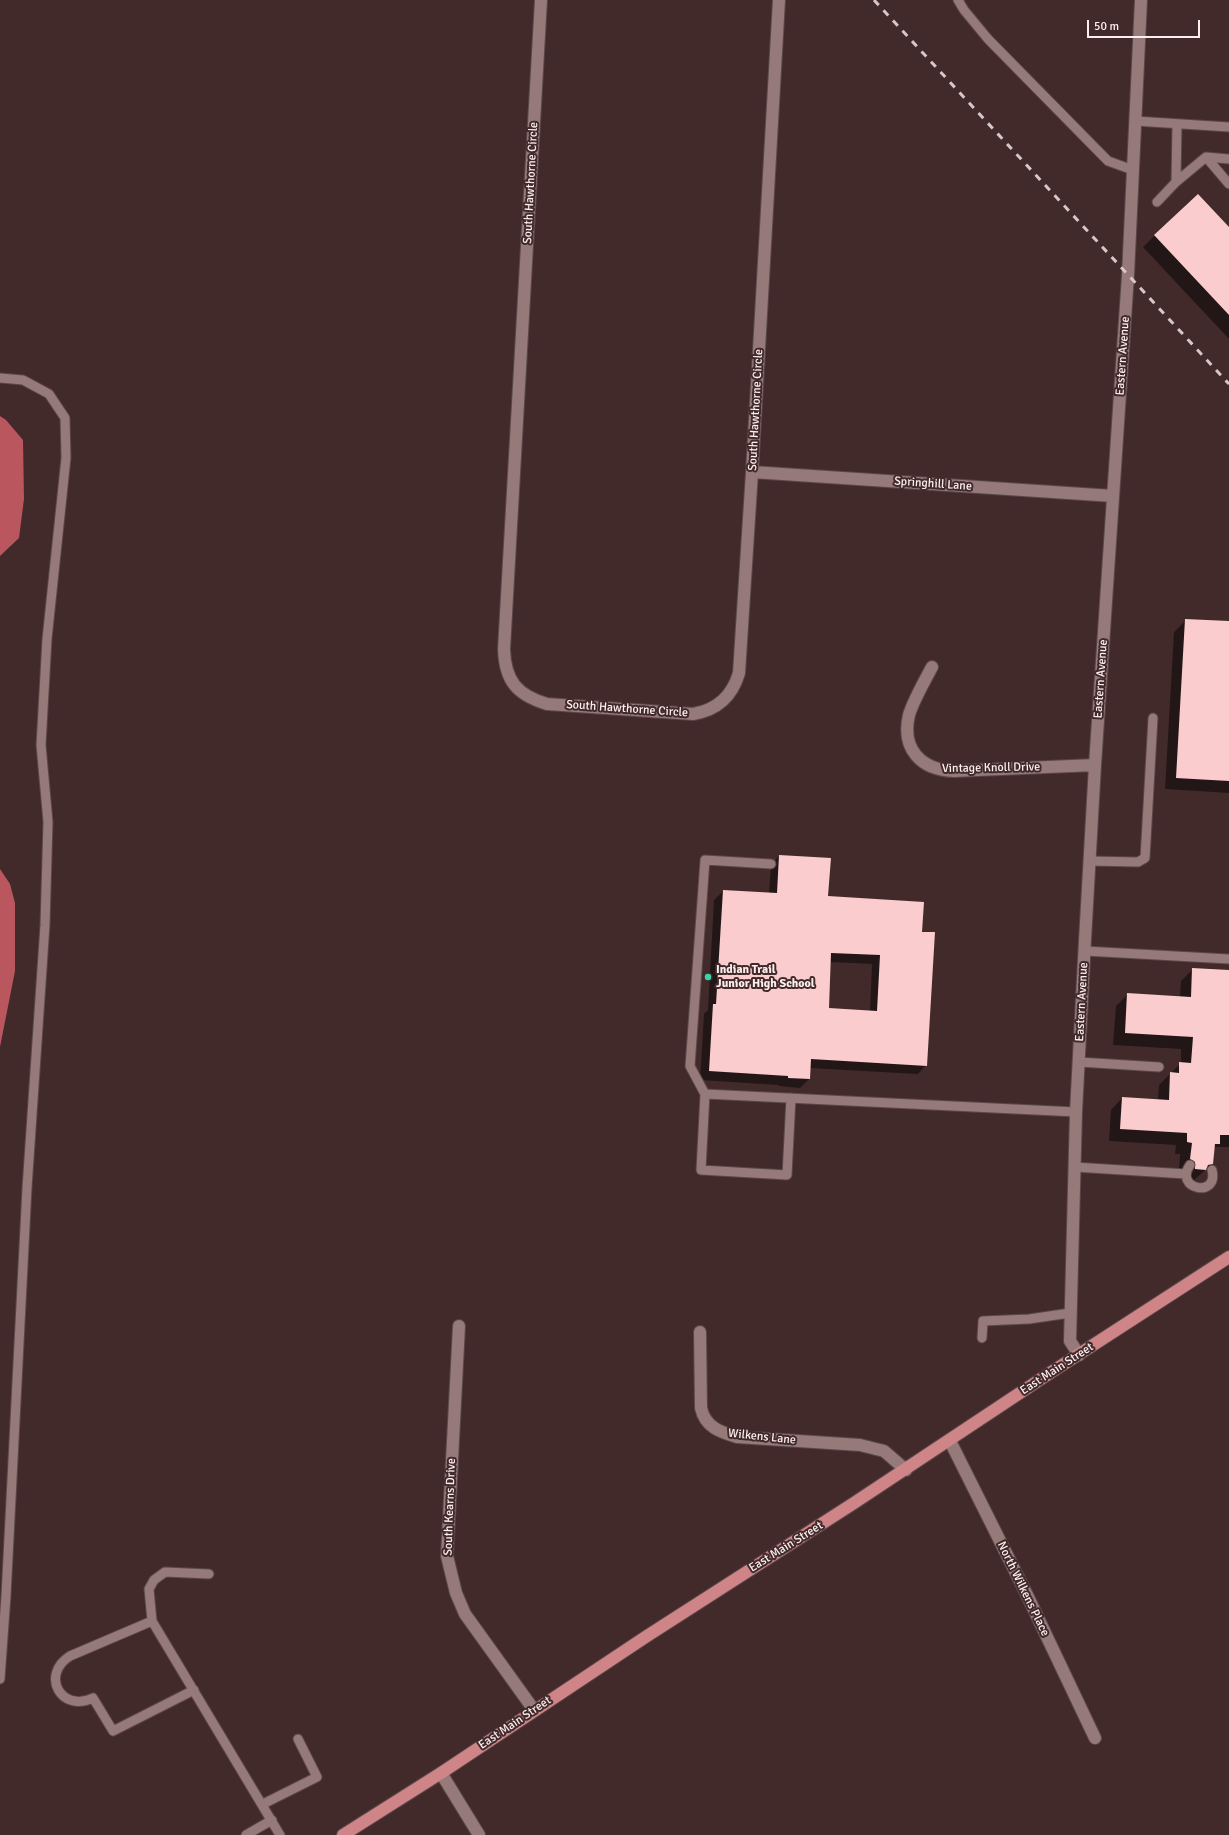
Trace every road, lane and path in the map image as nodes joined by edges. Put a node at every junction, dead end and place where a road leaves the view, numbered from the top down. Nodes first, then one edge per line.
1 (541, 0) edge
2 (779, 0) edge
3 (958, 0) edge
4 (1141, 0) edge
5 (1135, 121) junction
6 (1176, 124) junction
7 (1229, 127) edge
8 (1206, 157) junction
9 (1229, 159) edge
10 (1133, 170) junction
11 (1176, 182) junction
12 (1229, 184) edge
13 (1157, 202) dead end
14 (0, 378) edge
15 (752, 472) junction
16 (1113, 496) junction
17 (932, 667) dead end
18 (1153, 718) dead end
19 (1095, 765) junction
20 (1090, 861) junction
21 (770, 864) dead end
22 (1085, 950) junction
23 (1229, 959) edge
24 (1079, 1062) junction
25 (1160, 1067) dead end
26 (705, 1094) junction
27 (791, 1098) junction
28 (1076, 1112) junction
29 (1074, 1168) junction
30 (1212, 1170) dead end
31 (1229, 1257) edge
32 (1070, 1313) junction
33 (459, 1326) dead end
34 (700, 1332) dead end
35 (982, 1338) dead end
36 (1079, 1355) junction
37 (950, 1441) junction
38 (906, 1470) junction
39 (209, 1574) dead end
40 (152, 1621) junction
41 (0, 1679) edge
42 (194, 1690) junction
43 (534, 1710) junction
44 (1095, 1738) dead end
45 (298, 1739) dead end
46 (441, 1773) junction
47 (263, 1804) junction
48 (272, 1820) junction
49 (246, 1835) edge
50 (280, 1835) edge
51 (343, 1835) edge
52 (479, 1835) edge

1 - 15 street, South Hawthorne Circle
2 - 15 street, South Hawthorne Circle
3 - 10 lane
4 - 5 street, Eastern Avenue
5 - 6 lane
5 - 10 street, Eastern Avenue
6 - 7 lane
6 - 11 lane
8 - 9 lane
8 - 11 lane
8 - 12 lane
10 - 16 street, Eastern Avenue
11 - 13 lane
14 - 41 lane
15 - 16 street, Springhill Lane
16 - 19 street, Eastern Avenue
17 - 19 street, Vintage Knoll Drive
18 - 20 lane
19 - 20 street, Eastern Avenue
20 - 22 street, Eastern Avenue
21 - 26 lane
22 - 23 lane
22 - 24 street, Eastern Avenue
24 - 25 lane
24 - 28 street, Eastern Avenue
26 - 27 lane
26 - 27 lane
27 - 28 lane
28 - 29 street, Eastern Avenue
29 - 30 lane
29 - 32 street, Eastern Avenue
31 - 36 main road, East Main Street
32 - 35 lane
32 - 36 street, Eastern Avenue
33 - 43 street, South Kearns Drive
34 - 38 street, Wilkens Lane
36 - 37 main road, East Main Street
37 - 38 main road, East Main Street
37 - 44 street, North Wilkens Place
38 - 43 main road, East Main Street
39 - 40 lane
40 - 42 lane
40 - 42 lane
42 - 47 lane
43 - 46 main road, East Main Street
45 - 47 lane
46 - 51 main road, East Main Street
46 - 52 street
47 - 48 lane
48 - 49 lane
48 - 50 lane

